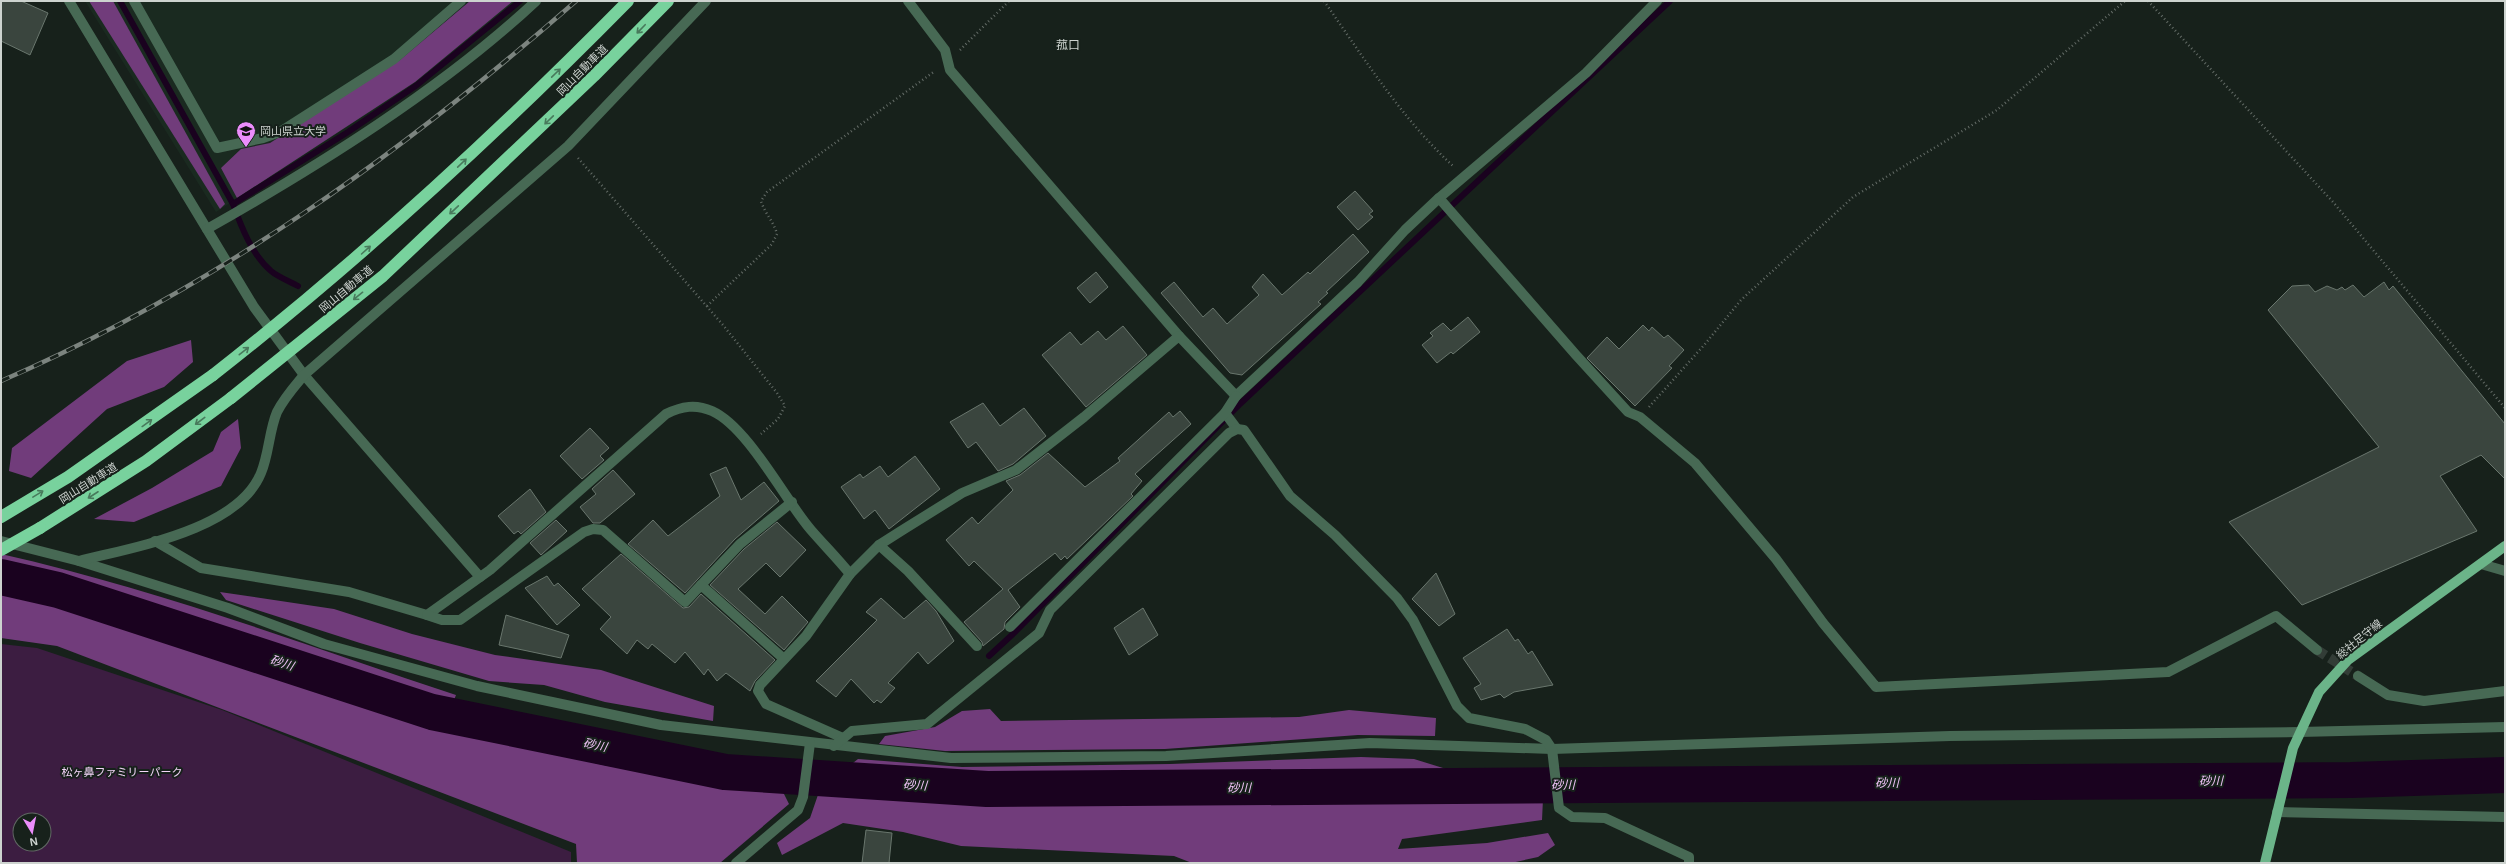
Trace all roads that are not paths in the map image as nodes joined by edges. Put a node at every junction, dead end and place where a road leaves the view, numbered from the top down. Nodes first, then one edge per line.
1 (69, 1) edge
2 (134, 1) edge
3 (462, 1) edge
4 (536, 1) edge
5 (628, 1) edge
6 (668, 1) edge
7 (706, 1) edge
8 (908, 1) edge
9 (1657, 1) edge
10 (1446, 205) junction
11 (206, 229) junction
12 (1179, 336) junction
13 (304, 375) junction
14 (1236, 396) junction
15 (1230, 419) junction
16 (792, 502) junction
17 (3, 516) edge
18 (1, 541) edge
19 (155, 541) junction
20 (879, 545) junction
21 (2505, 546) edge
22 (1, 550) edge
23 (80, 561) junction
24 (2481, 564) junction
25 (2505, 571) edge
26 (850, 574) junction
27 (480, 577) junction
28 (701, 585) junction
29 (427, 615) junction
30 (1010, 627) dead end
31 (977, 646) dead end
32 (2317, 650) tunnel mouth
33 (784, 659) junction
34 (2358, 676) tunnel mouth
35 (2505, 691) edge
36 (2505, 727) edge
37 (2300, 732) junction
38 (843, 738) junction
39 (834, 746) junction
40 (809, 747) junction
41 (1552, 749) junction
42 (2278, 812) junction
43 (2505, 817) edge
44 (736, 863) edge
45 (1689, 863) edge
46 (2265, 863) edge

1 - 11 street
2 - 3 street
4 - 11 street
17 -> 5 highway, 岡山自動車道, bridge
6 -> 22 highway, 岡山自動車道, bridge
7 - 13 street
8 - 12 street
9 - 10 street
10 - 14 street
10 - 32 street
11 - 13 street
12 - 14 street
12 - 20 street
13 - 19 street
13 - 27 street
14 - 15 street
15 - 30 street
15 - 38 street
15 - 41 street
16 - 26 street
16 - 27 street
16 - 28 street
18 - 23 street
19 - 23 street
19 - 29 street
20 - 26 street
20 - 31 street
21 - 24 main road, 総社足守線
23 - 40 street
24 - 25 street
24 - 37 main road, 総社足守線
26 - 33 street
27 - 29 street
28 - 29 street
28 - 33 street
33 - 38 street
34 - 35 street
36 - 37 street
37 - 41 street
37 - 42 main road, 総社足守線
38 - 39 street
39 - 40 street
39 - 41 street
40 - 44 street
41 - 45 street
42 - 43 street
42 - 46 main road, 総社足守線

